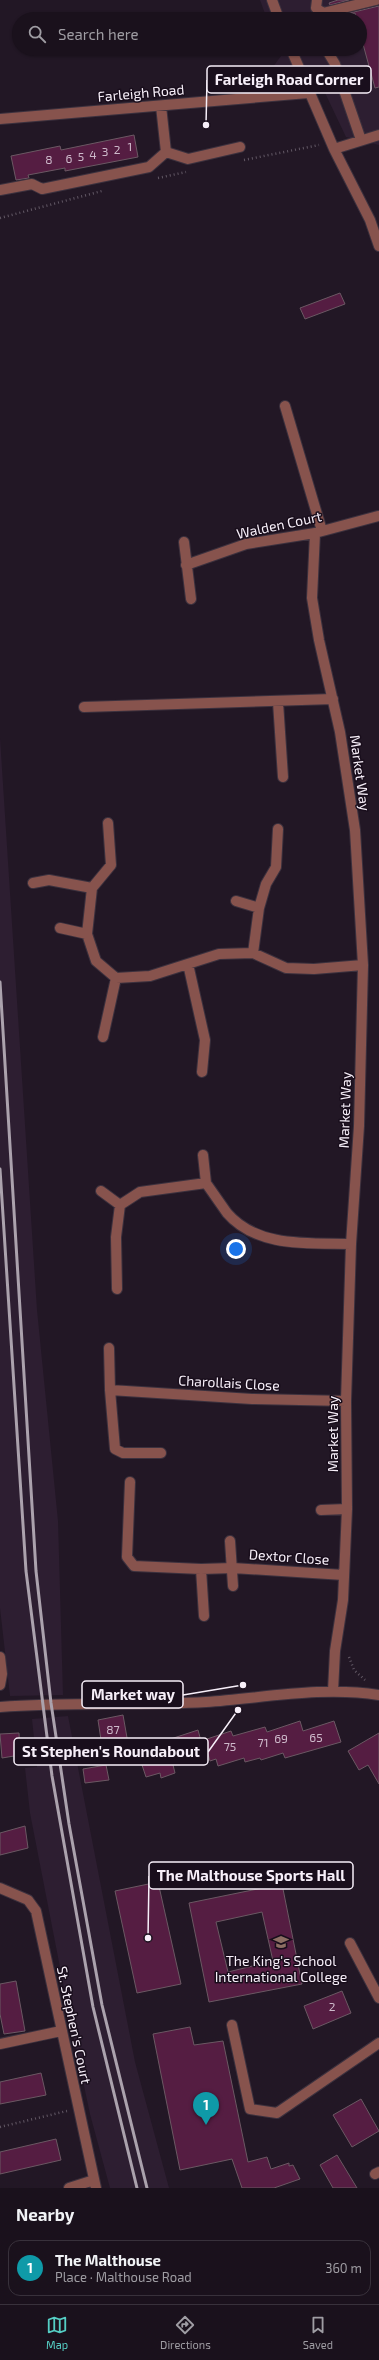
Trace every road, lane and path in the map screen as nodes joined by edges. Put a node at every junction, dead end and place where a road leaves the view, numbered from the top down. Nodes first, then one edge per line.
1 (272, 0) edge
2 (317, 0) edge
3 (376, 0) edge
4 (276, 12) edge
5 (321, 12) edge
6 (326, 12) edge
7 (295, 56) edge
8 (330, 56) edge
9 (308, 93) junction
10 (161, 106) junction
11 (0, 119) edge
12 (379, 134) edge
13 (361, 140) junction
14 (240, 147) dead end
15 (334, 149) junction
16 (166, 152) junction
17 (236, 162) dead end
18 (190, 171) dead end
19 (151, 179) dead end
20 (0, 190) edge
21 (106, 191) dead end
22 (0, 218) edge
23 (379, 246) edge
24 (285, 406) dead end
25 (377, 518) edge
26 (319, 532) junction
27 (184, 542) dead end
28 (186, 565) junction
29 (191, 599) dead end
30 (333, 699) junction
31 (278, 702) junction
32 (84, 707) dead end
33 (283, 777) dead end
34 (108, 822) dead end
35 (278, 829) dead end
36 (33, 883) dead end
37 (92, 888) junction
38 (236, 901) dead end
39 (259, 908) junction
40 (60, 928) dead end
41 (87, 934) junction
42 (253, 953) junction
43 (188, 964) junction
44 (363, 965) junction
45 (116, 978) junction
46 (103, 1037) dead end
47 (202, 1072) dead end
48 (203, 1155) dead end
49 (206, 1183) junction
50 (102, 1191) dead end
51 (120, 1205) junction
52 (350, 1244) junction
53 (117, 1289) dead end
54 (109, 1348) dead end
55 (110, 1390) junction
56 (346, 1401) junction
57 (161, 1453) dead end
58 (130, 1482) dead end
59 (347, 1509) junction
60 (321, 1510) dead end
61 (230, 1541) dead end
62 (233, 1568) junction
63 (202, 1569) junction
64 (344, 1575) junction
65 (233, 1586) dead end
66 (204, 1616) dead end
67 (349, 1654) dead end
68 (0, 1657) edge
69 (372, 1682) dead end
70 (0, 1684) edge
71 (333, 1691) junction
72 (379, 1695) edge
73 (0, 1707) edge
74 (0, 1888) edge
75 (350, 1943) dead end
76 (379, 1998) edge
77 (232, 2025) dead end
78 (61, 2031) junction
79 (379, 2043) edge
80 (0, 2044) edge
81 (78, 2109) junction
82 (0, 2127) edge
83 (95, 2184) edge
84 (69, 2188) edge

1 - 4 street
2 - 5 street
3 - 6 street
7 - 9 street
8 - 13 street
9 - 10 street, Farleigh Road
9 - 15 street
10 - 11 street, Farleigh Road
10 - 16 street
12 - 13 street
13 - 15 street
14 - 16 street
15 - 17 path
15 - 23 street
16 - 20 street
18 - 19 path
21 - 22 path
24 - 26 street, Market Way
25 - 26 street, Walden Court
26 - 28 street, Walden Court
26 - 30 street, Market Way
27 - 28 street
28 - 29 street
30 - 31 street
30 - 44 street, Market Way
31 - 32 street
31 - 33 street
34 - 37 street
35 - 39 street
36 - 37 street
37 - 41 street
38 - 39 street
39 - 42 street
40 - 41 street
41 - 45 street
42 - 43 street
42 - 44 street
43 - 45 street
43 - 47 street
44 - 52 street, Market Way
45 - 46 street
48 - 49 street
49 - 51 street
49 - 52 street
50 - 51 street
51 - 53 street
52 - 56 street, Market Way
54 - 55 street
55 - 56 street, Charollais Close
55 - 57 street
56 - 59 street, Market Way
58 - 63 street, Dextor Close
59 - 60 street
59 - 64 street, Market Way
61 - 62 street, Dextor Close
62 - 63 street, Dextor Close
62 - 64 street, Dextor Close
62 - 65 street, Dextor Close
63 - 66 street
64 - 71 street, Market Way
67 - 69 path
68 - 70 street
71 - 72 street
71 - 73 street
74 - 78 street, St. Stephen's Court
75 - 76 street
77 - 79 street
78 - 80 street
78 - 81 street, St. Stephen's Court
81 - 82 path
81 - 83 street, St. Stephen's Court
83 - 84 street

